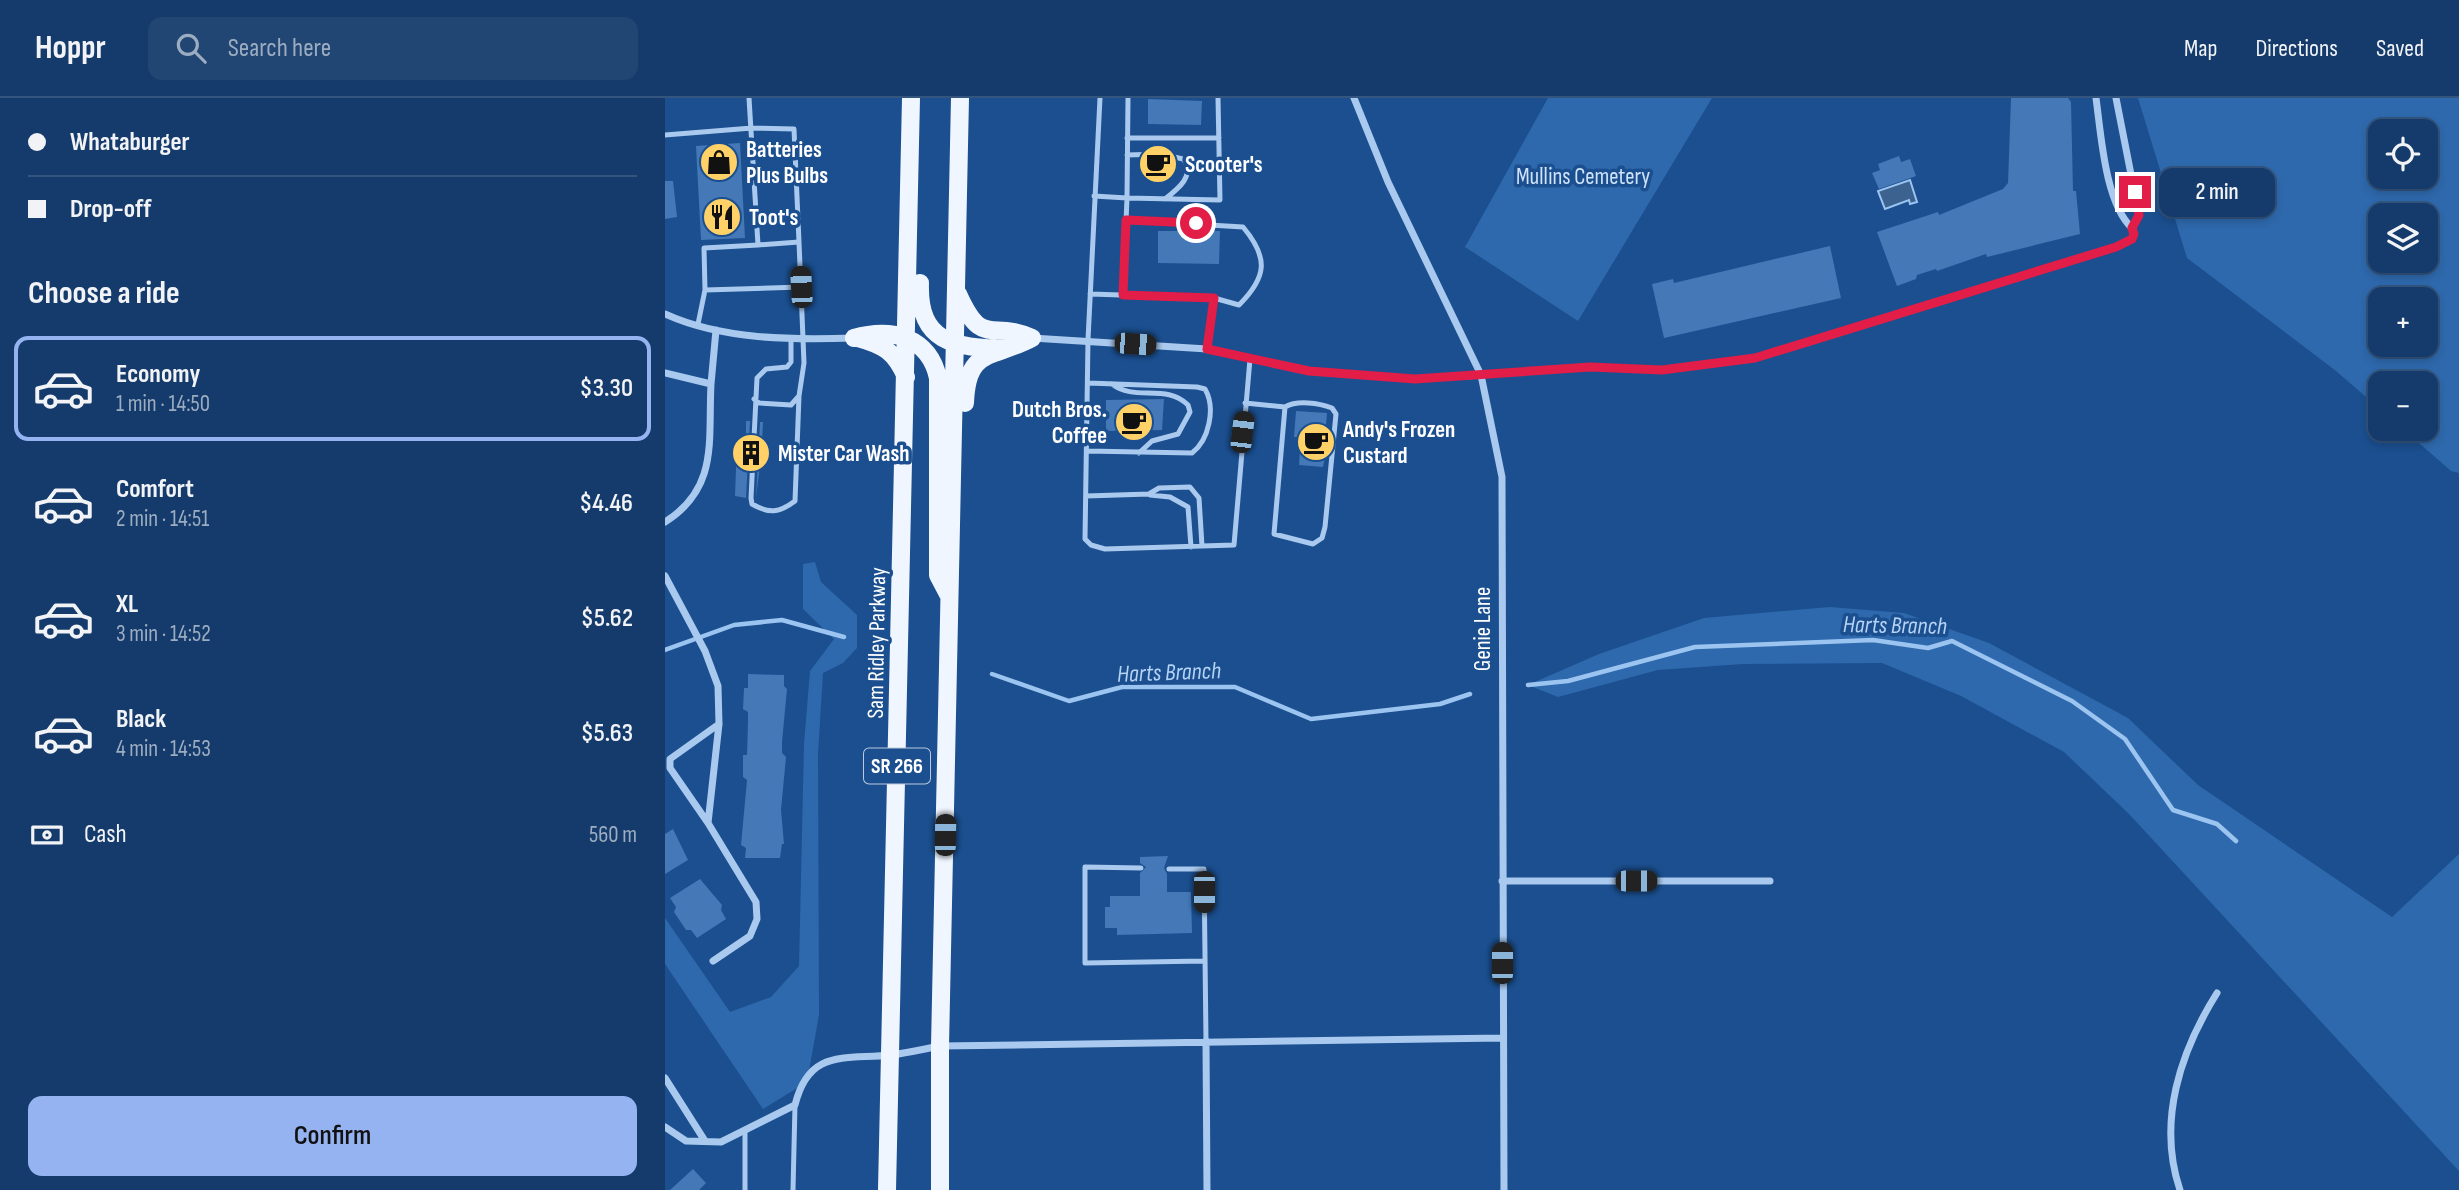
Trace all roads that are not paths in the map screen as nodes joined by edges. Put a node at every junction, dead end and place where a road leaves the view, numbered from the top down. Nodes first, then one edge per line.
1 (749, 98) edge
2 (911, 98) edge
3 (960, 98) edge
4 (1100, 98) edge
5 (1128, 98) edge
6 (1219, 98) edge
7 (1354, 98) edge
8 (2096, 98) edge
9 (2116, 98) edge
10 (752, 128) junction
11 (665, 135) edge
12 (1127, 138) junction
13 (1219, 138) junction
14 (1127, 155) junction
15 (1094, 196) junction
16 (1127, 198) junction
17 (1165, 199) junction
18 (1126, 220) junction
19 (2132, 228) junction
20 (799, 242) junction
21 (758, 245) junction
22 (801, 287) junction
23 (956, 289) junction
24 (705, 290) junction
25 (1090, 295) junction
26 (1123, 295) junction
27 (1214, 298) junction
28 (665, 314) edge
29 (698, 324) junction
30 (716, 330) junction
31 (792, 338) junction
32 (855, 338) junction
33 (1031, 338) junction
34 (803, 340) junction
35 (1088, 340) junction
36 (908, 341) junction
37 (955, 344) junction
38 (1004, 349) junction
39 (1207, 349) junction
40 (1250, 359) junction
41 (665, 373) edge
42 (1481, 375) junction
43 (907, 379) junction
44 (1088, 383) junction
45 (711, 384) junction
46 (1112, 384) junction
47 (799, 396) junction
48 (754, 399) junction
49 (1245, 403) junction
50 (1285, 407) junction
51 (1087, 451) junction
52 (1139, 453) junction
53 (1149, 494) junction
54 (1086, 496) junction
55 (665, 522) edge
56 (1202, 546) junction
57 (1191, 547) junction
58 (665, 576) edge
59 (950, 597) junction
60 (719, 724) junction
61 (708, 823) junction
62 (1141, 868) dead end
63 (1168, 869) dead end
64 (1501, 881) junction
65 (1770, 881) dead end
66 (713, 961) dead end
67 (1205, 961) junction
68 (2217, 993) dead end
69 (1502, 1038) junction
70 (1206, 1041) junction
71 (940, 1046) junction
72 (890, 1055) junction
73 (665, 1078) edge
74 (795, 1104) junction
75 (665, 1127) edge
76 (745, 1130) junction
77 (705, 1141) junction
78 (745, 1190) edge
79 (793, 1190) edge
80 (887, 1190) edge
81 (940, 1190) edge
82 (1207, 1190) edge
83 (1504, 1190) edge
84 (2181, 1190) edge

1 - 10 lane
2 - 36 main road, Sam Ridley Parkway / SR 266
2 - 37 main road
3 - 23 main road, SR 266
4 - 15 lane
5 - 12 lane
6 - 13 lane
7 - 42 street, Genie Lane
8 - 19 street
9 - 19 street
10 - 11 lane
10 - 20 lane
10 - 21 lane
12 - 13 lane
12 - 14 lane
13 - 17 lane
14 - 16 lane
14 - 17 lane
15 - 16 lane
15 - 25 lane
16 - 17 lane
16 - 18 lane
18 - 26 lane
18 - 27 lane
19 - 42 lane
20 - 21 lane
20 - 22 lane
21 - 24 lane
22 - 24 lane
22 - 34 lane
23 - 33 main road
23 - 37 main road, SR 266
24 - 29 lane
25 - 26 lane
25 - 35 lane
26 - 27 lane
27 - 39 lane
28 - 29 street
29 - 30 street
30 - 31 street
30 - 45 street
31 - 34 street
31 - 48 lane
32 - 34 street
32 - 36 main road
32 - 43 main road
33 - 35 street
33 - 38 main road
34 - 47 lane
35 - 39 street
35 - 44 lane
36 - 43 main road, Sam Ridley Parkway / SR 266
36 - 59 main road
37 - 38 main road
37 - 59 main road, SR 266
38 - 59 main road
39 - 40 street
40 - 42 street
40 - 49 lane
41 - 45 street
42 - 64 street, Genie Lane
43 - 72 main road, Sam Ridley Parkway / SR 266
44 - 46 lane
44 - 51 lane
45 - 55 street
46 - 52 lane
46 - 52 lane
47 - 48 lane
47 - 48 lane
49 - 50 lane
49 - 56 lane
50 - 50 lane
51 - 52 lane
51 - 54 lane
53 - 54 lane
53 - 56 lane
53 - 57 lane
54 - 57 lane
56 - 57 lane
58 - 60 street
59 - 71 main road, SR 266
60 - 61 street
60 - 61 street
61 - 66 street
62 - 67 lane
63 - 67 lane
64 - 65 street
64 - 69 street, Genie Lane
67 - 70 lane
68 - 84 street
69 - 70 street
69 - 83 street, Genie Lane
70 - 71 street
70 - 82 street
71 - 72 street
71 - 81 main road, SR 266
72 - 74 street
72 - 80 main road, Sam Ridley Parkway / SR 266
73 - 77 street
74 - 76 street
74 - 79 lane
75 - 77 street
76 - 77 street
76 - 78 lane

